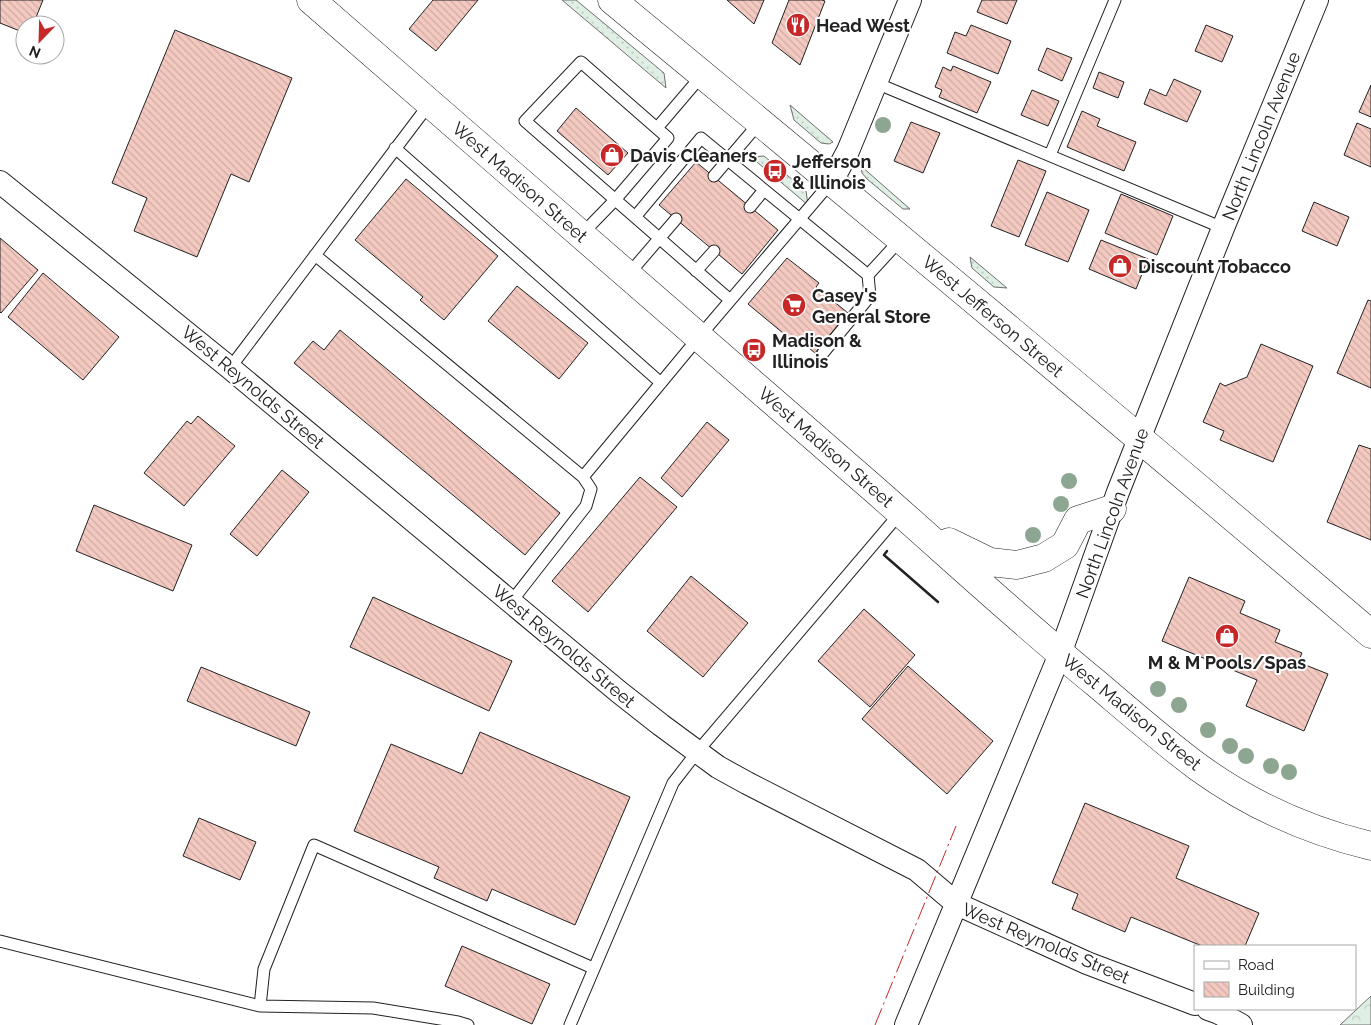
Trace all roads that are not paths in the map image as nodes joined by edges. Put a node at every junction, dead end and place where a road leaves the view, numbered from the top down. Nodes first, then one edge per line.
1 (311, 0) edge
2 (612, 0) edge
3 (910, 0) edge
4 (1115, 0) edge
5 (1317, 0) edge
6 (703, 74) junction
7 (876, 83) junction
8 (430, 103) junction
9 (760, 122) junction
10 (657, 128) junction
11 (396, 148) junction
12 (1050, 155) junction
13 (727, 160) junction
14 (714, 176) dead end
15 (832, 181) junction
16 (0, 182) edge
17 (764, 190) junction
18 (615, 200) junction
19 (750, 207) dead end
20 (635, 217) junction
21 (676, 219) dead end
22 (799, 220) junction
23 (1223, 228) junction
24 (581, 235) junction
25 (659, 239) junction
26 (901, 239) junction
27 (714, 251) dead end
28 (315, 254) junction
29 (696, 271) junction
30 (868, 275) junction
31 (627, 276) junction
32 (730, 300) junction
33 (699, 337) junction
34 (823, 353) dead end
35 (230, 368) junction
36 (661, 383) junction
37 (1139, 439) junction
38 (583, 477) junction
39 (1112, 509) junction
40 (910, 520) junction
41 (511, 602) junction
42 (1371, 634) edge
43 (1060, 654) junction
44 (697, 752) junction
45 (1371, 846) edge
46 (956, 904) junction
47 (0, 941) edge
48 (593, 968) junction
49 (1194, 1004) edge
50 (260, 1006) junction
51 (1211, 1010) edge
52 (468, 1025) edge
53 (570, 1025) edge
54 (906, 1025) edge
55 (1241, 1025) edge

1 - 8 main road, West Madison Street
2 - 6 main road, West Jefferson Street
3 - 7 street
4 - 12 lane
5 - 23 street, North Lincoln Avenue
6 - 9 main road, West Jefferson Street
6 - 10 lane
7 - 12 lane
7 - 15 street
8 - 11 lane
8 - 24 main road, West Madison Street
9 - 13 lane
9 - 15 main road, West Jefferson Street
10 - 18 lane
10 - 18 lane
11 - 28 lane
11 - 36 lane
12 - 23 lane
13 - 14 lane
13 - 17 lane
13 - 20 lane
15 - 22 lane
15 - 26 main road, West Jefferson Street
16 - 35 street, West Reynolds Street
17 - 19 lane
17 - 22 lane
18 - 20 lane
18 - 24 lane
20 - 25 lane
21 - 25 lane
22 - 30 lane
22 - 32 lane
23 - 37 street, North Lincoln Avenue
24 - 31 main road, West Madison Street
25 - 29 lane
25 - 31 lane
26 - 30 lane
26 - 37 main road, West Jefferson Street
27 - 29 lane
28 - 35 lane
28 - 38 lane
29 - 32 lane
30 - 34 lane
31 - 33 main road, West Madison Street
32 - 33 lane
33 - 36 lane
33 - 40 main road, West Madison Street
35 - 41 street, West Reynolds Street
36 - 38 lane
37 - 39 street, North Lincoln Avenue
37 - 42 main road, West Jefferson Street
38 - 41 lane
39 - 40 main road
39 - 43 street, North Lincoln Avenue
40 - 43 main road, West Madison Street
40 - 44 lane
41 - 44 street, West Reynolds Street
43 - 45 main road, West Madison Street
43 - 46 street, North Lincoln Avenue
44 - 46 street, West Reynolds Street
44 - 48 lane
46 - 49 street, West Reynolds Street
46 - 54 street, North Lincoln Avenue
47 - 50 lane
48 - 50 lane
48 - 53 lane
50 - 52 lane
51 - 55 street

